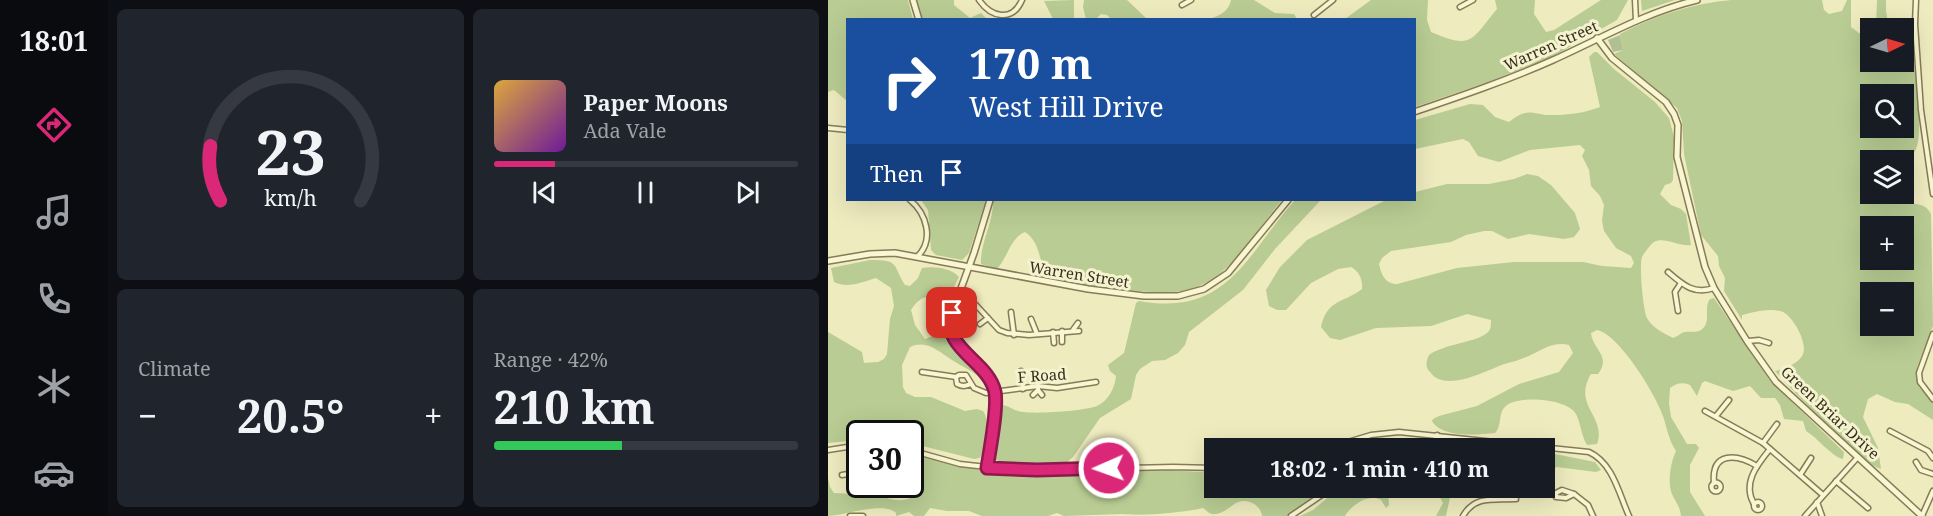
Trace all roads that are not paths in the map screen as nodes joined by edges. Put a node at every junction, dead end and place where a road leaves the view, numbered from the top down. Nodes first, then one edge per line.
1 (913, 0) edge
2 (979, 0) edge
3 (1022, 0) edge
4 (1191, 0) edge
5 (1333, 0) edge
6 (1473, 0) edge
7 (1635, 0) edge
8 (1697, 0) edge
9 (1916, 0) edge
10 (1182, 5) dead end
11 (1460, 8) dead end
12 (1314, 15) dead end
13 (918, 18) edge
14 (1636, 21) junction
15 (1598, 38) junction
16 (1416, 111) edge
17 (828, 128) edge
18 (846, 130) edge
19 (1933, 194) edge
20 (911, 201) edge
21 (990, 201) edge
22 (1287, 201) edge
23 (917, 257) junction
24 (828, 261) edge
25 (968, 268) junction
26 (1668, 272) dead end
27 (1681, 283) junction
28 (1714, 288) junction
29 (960, 292) junction
30 (935, 300) dead end
31 (1678, 311) dead end
32 (1011, 312) dead end
33 (952, 313) junction
34 (988, 318) junction
35 (1031, 319) dead end
36 (1078, 323) dead end
37 (980, 324) dead end
38 (1062, 331) junction
39 (1072, 331) junction
40 (1079, 331) dead end
41 (1053, 332) junction
42 (1037, 334) junction
43 (1933, 334) edge
44 (1014, 335) junction
45 (1747, 341) junction
46 (1054, 342) dead end
47 (1062, 342) dead end
48 (1769, 343) dead end
49 (1021, 371) dead end
50 (922, 372) dead end
51 (956, 377) junction
52 (1067, 381) dead end
53 (971, 384) junction
54 (1093, 384) dead end
55 (1068, 387) junction
56 (1038, 388) junction
57 (1023, 389) junction
58 (994, 392) junction
59 (1033, 395) dead end
60 (1042, 395) dead end
61 (1933, 399) edge
62 (1729, 400) dead end
63 (1704, 411) dead end
64 (1716, 416) junction
65 (1777, 424) dead end
66 (1890, 431) dead end
67 (1437, 435) junction
68 (1365, 438) edge
69 (1436, 438) edge
70 (1763, 443) junction
71 (846, 447) edge
72 (1770, 449) junction
73 (828, 450) edge
74 (924, 454) edge
75 (1858, 457) junction
76 (1811, 458) dead end
77 (1933, 458) edge
78 (1916, 462) dead end
79 (1757, 466) junction
80 (987, 468) junction
81 (1204, 468) edge
82 (846, 474) edge
83 (1933, 474) edge
84 (842, 475) dead end
85 (1800, 475) junction
86 (1836, 481) junction
87 (1714, 483) dead end
88 (1933, 491) edge
89 (1574, 494) dead end
90 (1822, 495) junction
91 (1318, 498) edge
92 (1516, 499) dead end
93 (1817, 502) junction
94 (1754, 504) dead end
95 (1868, 508) dead end
96 (850, 516) edge
97 (863, 516) edge
98 (1292, 516) edge
99 (1463, 516) edge
100 (1593, 516) edge
101 (1629, 516) edge
102 (1805, 516) edge
103 (1822, 516) edge
104 (1922, 516) edge

1 - 13 street
2 - 3 street
4 - 10 street
5 - 12 street
6 - 11 street
7 - 14 street
8 - 14 street, Warren Street
9 - 19 street
14 - 15 street, Warren Street
15 - 16 street, Warren Street
15 - 28 street, Green Briar Drive
17 - 18 street
20 - 23 street
21 - 25 street
22 - 25 street, Warren Street
23 - 24 street, Warren Street
23 - 25 street, Warren Street
25 - 29 street
26 - 27 street
27 - 28 street
27 - 31 street
28 - 45 street, Green Briar Drive
29 - 33 street
29 - 34 street
30 - 33 street
32 - 44 street
33 - 58 street
34 - 37 street
34 - 44 street
35 - 42 street
36 - 39 street
38 - 39 street
38 - 41 street
38 - 47 street
39 - 40 street
41 - 42 street
41 - 46 street
42 - 44 street
43 - 61 street
45 - 48 street
45 - 75 street, Green Briar Drive
49 - 57 street
50 - 51 street
51 - 53 street
51 - 53 street
52 - 55 street
53 - 58 street
54 - 55 street, F Road
55 - 56 street, F Road
56 - 57 street, F Road
56 - 59 street
56 - 60 street
57 - 58 street, F Road
58 - 80 street
62 - 64 street
63 - 64 street
64 - 70 street
65 - 70 street
66 - 77 street
67 - 68 street
67 - 69 street
67 - 101 street
70 - 72 street
71 - 73 street
72 - 79 street
72 - 85 street
74 - 80 street
75 - 86 street
75 - 104 street, Green Briar Drive
76 - 85 street
78 - 83 street
79 - 87 street
79 - 94 street
80 - 81 street
82 - 84 street
85 - 90 street
86 - 90 street
86 - 95 street
88 - 104 street
89 - 100 street
90 - 93 street
91 - 98 street
92 - 99 street
93 - 102 street
93 - 103 street
96 - 97 street

